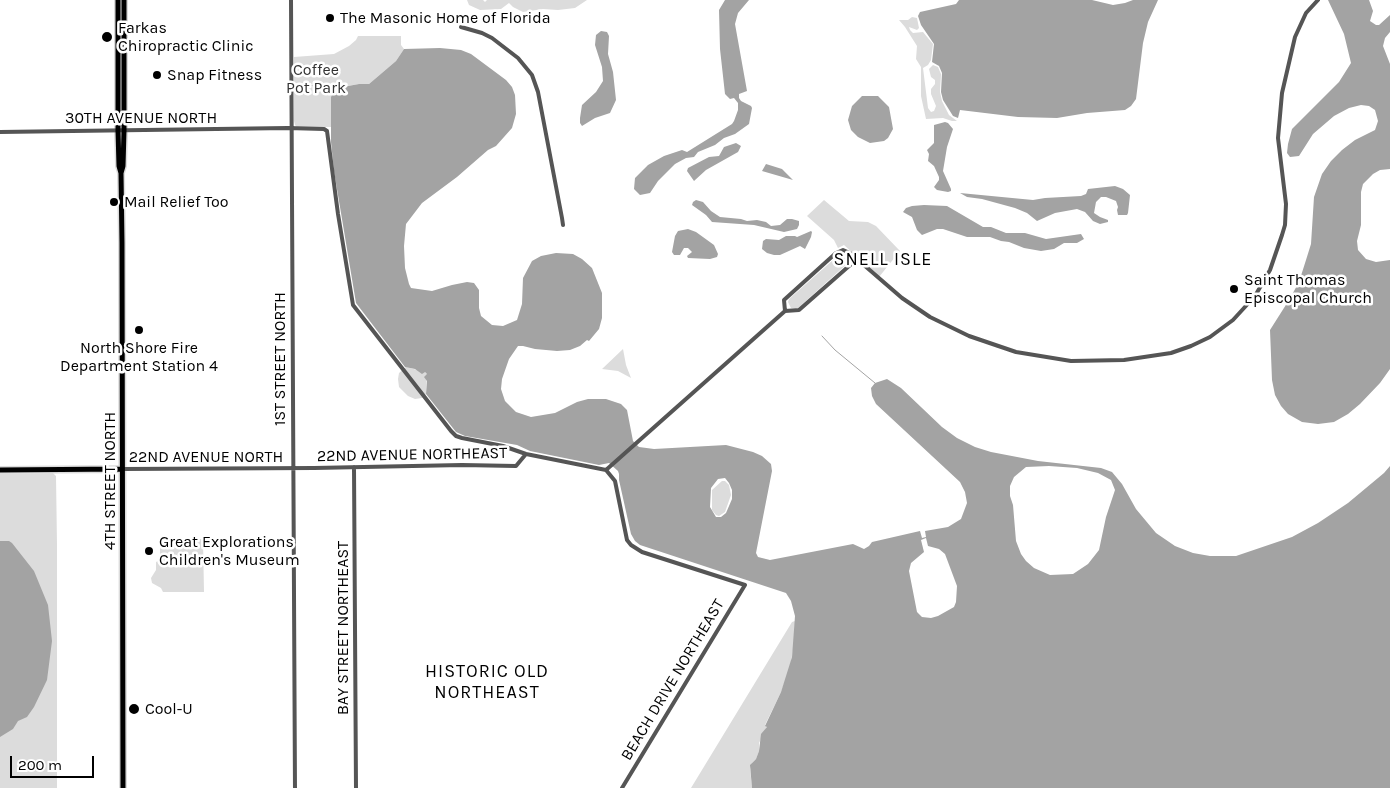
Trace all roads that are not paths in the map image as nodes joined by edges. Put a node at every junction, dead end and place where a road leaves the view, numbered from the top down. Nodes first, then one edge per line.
1 (124, 0) edge
2 (291, 0) edge
3 (1318, 0) edge
4 (118, 2) edge
5 (124, 25) junction
6 (461, 27) dead end
7 (118, 67) junction
8 (124, 89) junction
9 (291, 130) junction
10 (121, 131) junction
11 (0, 132) edge
12 (564, 225) dead end
13 (857, 259) junction
14 (785, 311) junction
15 (526, 454) junction
16 (354, 467) junction
17 (293, 468) junction
18 (0, 470) edge
19 (122, 470) junction
20 (606, 470) junction
21 (123, 788) edge
22 (295, 788) edge
23 (356, 788) edge
24 (622, 788) edge

1 - 5 main road, 4TH STREET NORTH
2 - 9 street, 1ST STREET NORTH
3 - 13 street
4 - 5 main road
4 - 7 main road, 4TH STREET NORTH
5 - 8 main road, 4TH STREET NORTH
6 - 12 street
7 - 8 main road
7 - 10 main road, 4TH STREET NORTH
8 - 10 main road, 4TH STREET NORTH
9 - 10 street, 30TH AVENUE NORTH
9 - 15 street
9 - 17 street, 1ST STREET NORTH
10 - 11 street, 30TH AVENUE NORTH
10 - 19 main road, 4TH STREET NORTH
13 - 14 street
13 - 14 street
14 - 20 street
15 - 16 street, 22ND AVENUE NORTHEAST
15 - 20 street
16 - 17 street, 22ND AVENUE NORTHEAST
16 - 23 street, BAY STREET NORTHEAST
17 - 19 street, 22ND AVENUE NORTH
17 - 22 street, 1ST STREET NORTH
18 - 19 main road, 22ND AVENUE NORTH
19 - 21 main road, 4TH STREET NORTH
20 - 24 street, BEACH DRIVE NORTHEAST

